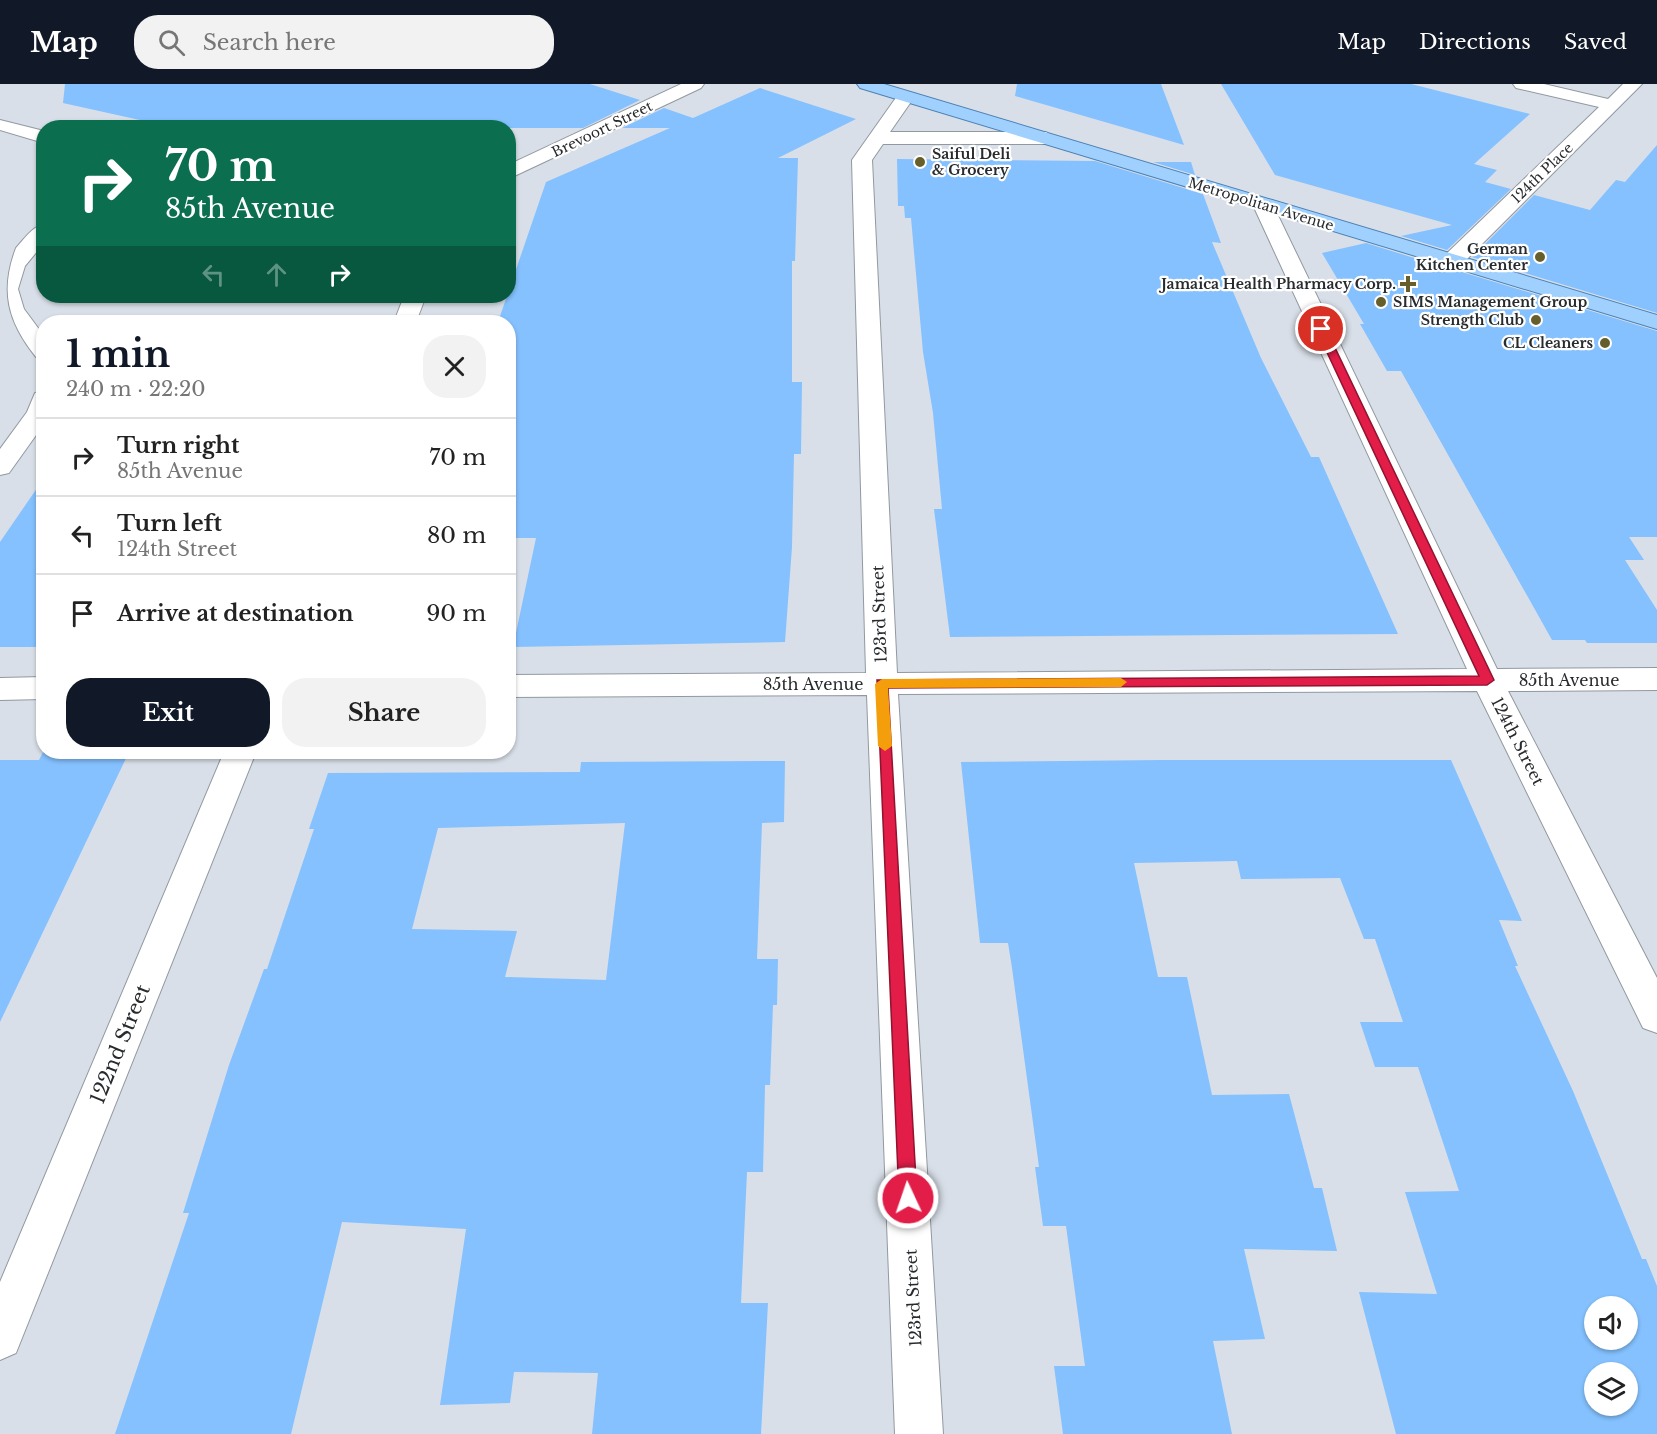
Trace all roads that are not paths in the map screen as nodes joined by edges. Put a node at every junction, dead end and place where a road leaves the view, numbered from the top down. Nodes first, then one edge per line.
1 (695, 84) edge
2 (866, 84) edge
3 (1522, 84) edge
4 (1634, 84) edge
5 (906, 96) junction
6 (1612, 105) junction
7 (0, 125) edge
8 (36, 134) edge
9 (876, 138) junction
10 (1046, 138) junction
11 (516, 169) edge
12 (1262, 204) junction
13 (36, 240) edge
14 (1452, 262) junction
15 (1657, 322) edge
16 (36, 342) edge
17 (36, 417) edge
18 (0, 467) edge
19 (1657, 679) edge
20 (1487, 680) junction
21 (882, 684) junction
22 (516, 686) edge
23 (0, 688) edge
24 (36, 688) edge
25 (237, 759) edge
26 (1657, 1016) edge
27 (0, 1337) edge
28 (920, 1434) edge

1 - 11 street, Brevoort Street
2 - 5 main road, Metropolitan Avenue
3 - 6 street
4 - 6 street, 124th Place
5 - 9 street, 123rd Street
5 - 10 main road, Metropolitan Avenue
6 - 14 street, 124th Place
7 - 8 street
9 - 10 street
9 - 21 street, 123rd Street
10 - 12 main road, Metropolitan Avenue
12 - 14 main road, Metropolitan Avenue
12 - 20 street, 124th Street
13 - 16 street
14 - 15 main road, Metropolitan Avenue
17 - 18 street
19 - 20 street, 85th Avenue
20 - 21 street, 85th Avenue
20 - 26 street, 124th Street
21 - 22 street, 85th Avenue
21 - 28 street, 123rd Street
23 - 24 street
25 - 27 street, 122nd Street

